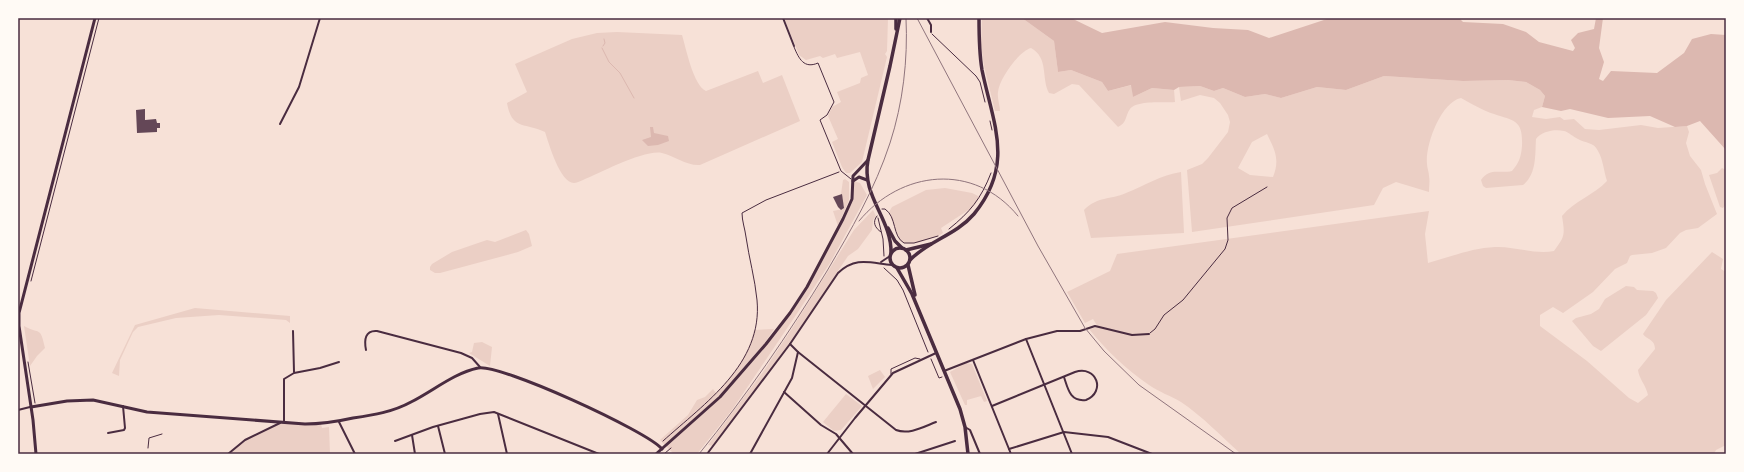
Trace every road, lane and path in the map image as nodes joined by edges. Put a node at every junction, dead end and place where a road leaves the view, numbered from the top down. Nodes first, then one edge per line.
1 (95, 18) edge
2 (99, 18) edge
3 (320, 18) edge
4 (783, 18) edge
5 (896, 18) edge
6 (900, 18) edge
7 (928, 18) edge
8 (979, 18) edge
9 (931, 32) joint
10 (896, 34) junction
11 (794, 46) joint
12 (986, 106) dead end
13 (989, 119) dead end
14 (280, 124) dead end
15 (992, 132) dead end
16 (868, 160) junction
17 (992, 170) dead end
18 (841, 171) junction
19 (867, 180) junction
20 (852, 181) junction
21 (989, 185) junction
22 (1267, 187) dead end
23 (886, 209) dead end
24 (879, 217) junction
25 (875, 219) dead end
26 (948, 230) dead end
27 (881, 232) junction
28 (940, 235) dead end
29 (934, 243) junction
30 (904, 249) junction
31 (891, 254) junction
32 (910, 260) junction
33 (884, 262) junction
34 (892, 265) junction
35 (908, 265) junction
36 (897, 268) junction
37 (31, 281) dead end
38 (921, 314) junction
39 (293, 331) dead end
40 (1149, 334) joint
41 (1026, 339) junction
42 (790, 344) junction
43 (366, 350) dead end
44 (798, 352) junction
45 (937, 352) junction
46 (930, 356) junction
47 (27, 358) dead end
48 (921, 360) junction
49 (973, 360) junction
50 (339, 362) dead end
51 (480, 367) junction
52 (944, 371) junction
53 (294, 372) junction
54 (892, 374) junction
55 (942, 377) dead end
56 (1064, 377) junction
57 (1045, 385) junction
58 (784, 392) junction
59 (122, 406) junction
60 (865, 406) junction
61 (992, 406) junction
62 (31, 407) junction
63 (36, 407) junction
64 (18, 410) edge
65 (498, 414) junction
66 (283, 422) junction
67 (339, 422) junction
68 (936, 422) dead end
69 (438, 426) junction
70 (965, 427) junction
71 (1064, 432) junction
72 (108, 433) dead end
73 (162, 434) dead end
74 (412, 435) junction
75 (839, 437) junction
76 (395, 441) dead end
77 (663, 441) dead end
78 (955, 441) dead end
79 (148, 448) dead end
80 (671, 448) dead end
81 (662, 449) junction
82 (1009, 449) junction
83 (36, 454) edge
84 (228, 454) edge
85 (355, 454) edge
86 (415, 454) edge
87 (445, 454) edge
88 (507, 454) edge
89 (599, 454) edge
90 (656, 454) edge
91 (664, 454) edge
92 (707, 454) edge
93 (750, 454) edge
94 (827, 454) edge
95 (853, 454) edge
96 (915, 454) edge
97 (968, 454) edge
98 (980, 454) edge
99 (1011, 454) edge
100 (1072, 454) edge
101 (1152, 454) edge

1 - 62 street
2 - 37 path
3 - 14 street
4 - 11 street
5 - 10 main road
6 - 10 main road
7 - 9 street
8 - 21 main road
9 - 12 path
10 - 16 main road
11 - 18 lane
13 - 15 path
16 - 19 main road
16 - 20 street
17 - 21 path
18 - 20 lane
18 - 77 path
19 - 20 street
19 - 24 main road
20 - 81 street
21 - 26 path
21 - 29 main road
22 - 40 lane
23 - 28 path
24 - 27 path
24 - 30 main road
24 - 31 main road
25 - 27 path
27 - 33 path
29 - 30 main road
29 - 32 main road
30 - 31 main road
30 - 32 main road
31 - 33 street
31 - 34 main road
32 - 35 main road
33 - 34 street
33 - 42 street
33 - 46 path
34 - 36 main road
35 - 36 main road
35 - 38 main road
36 - 38 main road
38 - 45 main road
39 - 53 street
40 - 41 street
41 - 49 street
41 - 57 street
42 - 44 street
42 - 92 street
43 - 51 street
44 - 58 street
44 - 60 street
45 - 46 street
45 - 52 main road
46 - 48 street
46 - 55 path
47 - 63 path
48 - 54 street
48 - 54 lane
49 - 52 street
49 - 61 street
50 - 53 street
51 - 67 street
51 - 81 street
52 - 70 main road
53 - 66 street
54 - 60 street
56 - 56 street
56 - 57 street
57 - 61 street
57 - 71 street
58 - 75 street
58 - 93 street
59 - 63 street
59 - 66 street
59 - 72 street
60 - 68 street
60 - 75 street
61 - 82 street
62 - 63 street
62 - 64 street
62 - 83 street
65 - 69 street
65 - 88 street
65 - 89 street
66 - 67 street
66 - 84 street
67 - 85 street
69 - 74 street
69 - 87 street
70 - 97 main road
70 - 98 street
71 - 82 street
71 - 100 street
71 - 101 street
73 - 79 lane
74 - 76 street
74 - 86 street
75 - 94 street
75 - 95 street
78 - 96 street
80 - 91 path
81 - 90 street
82 - 99 street

